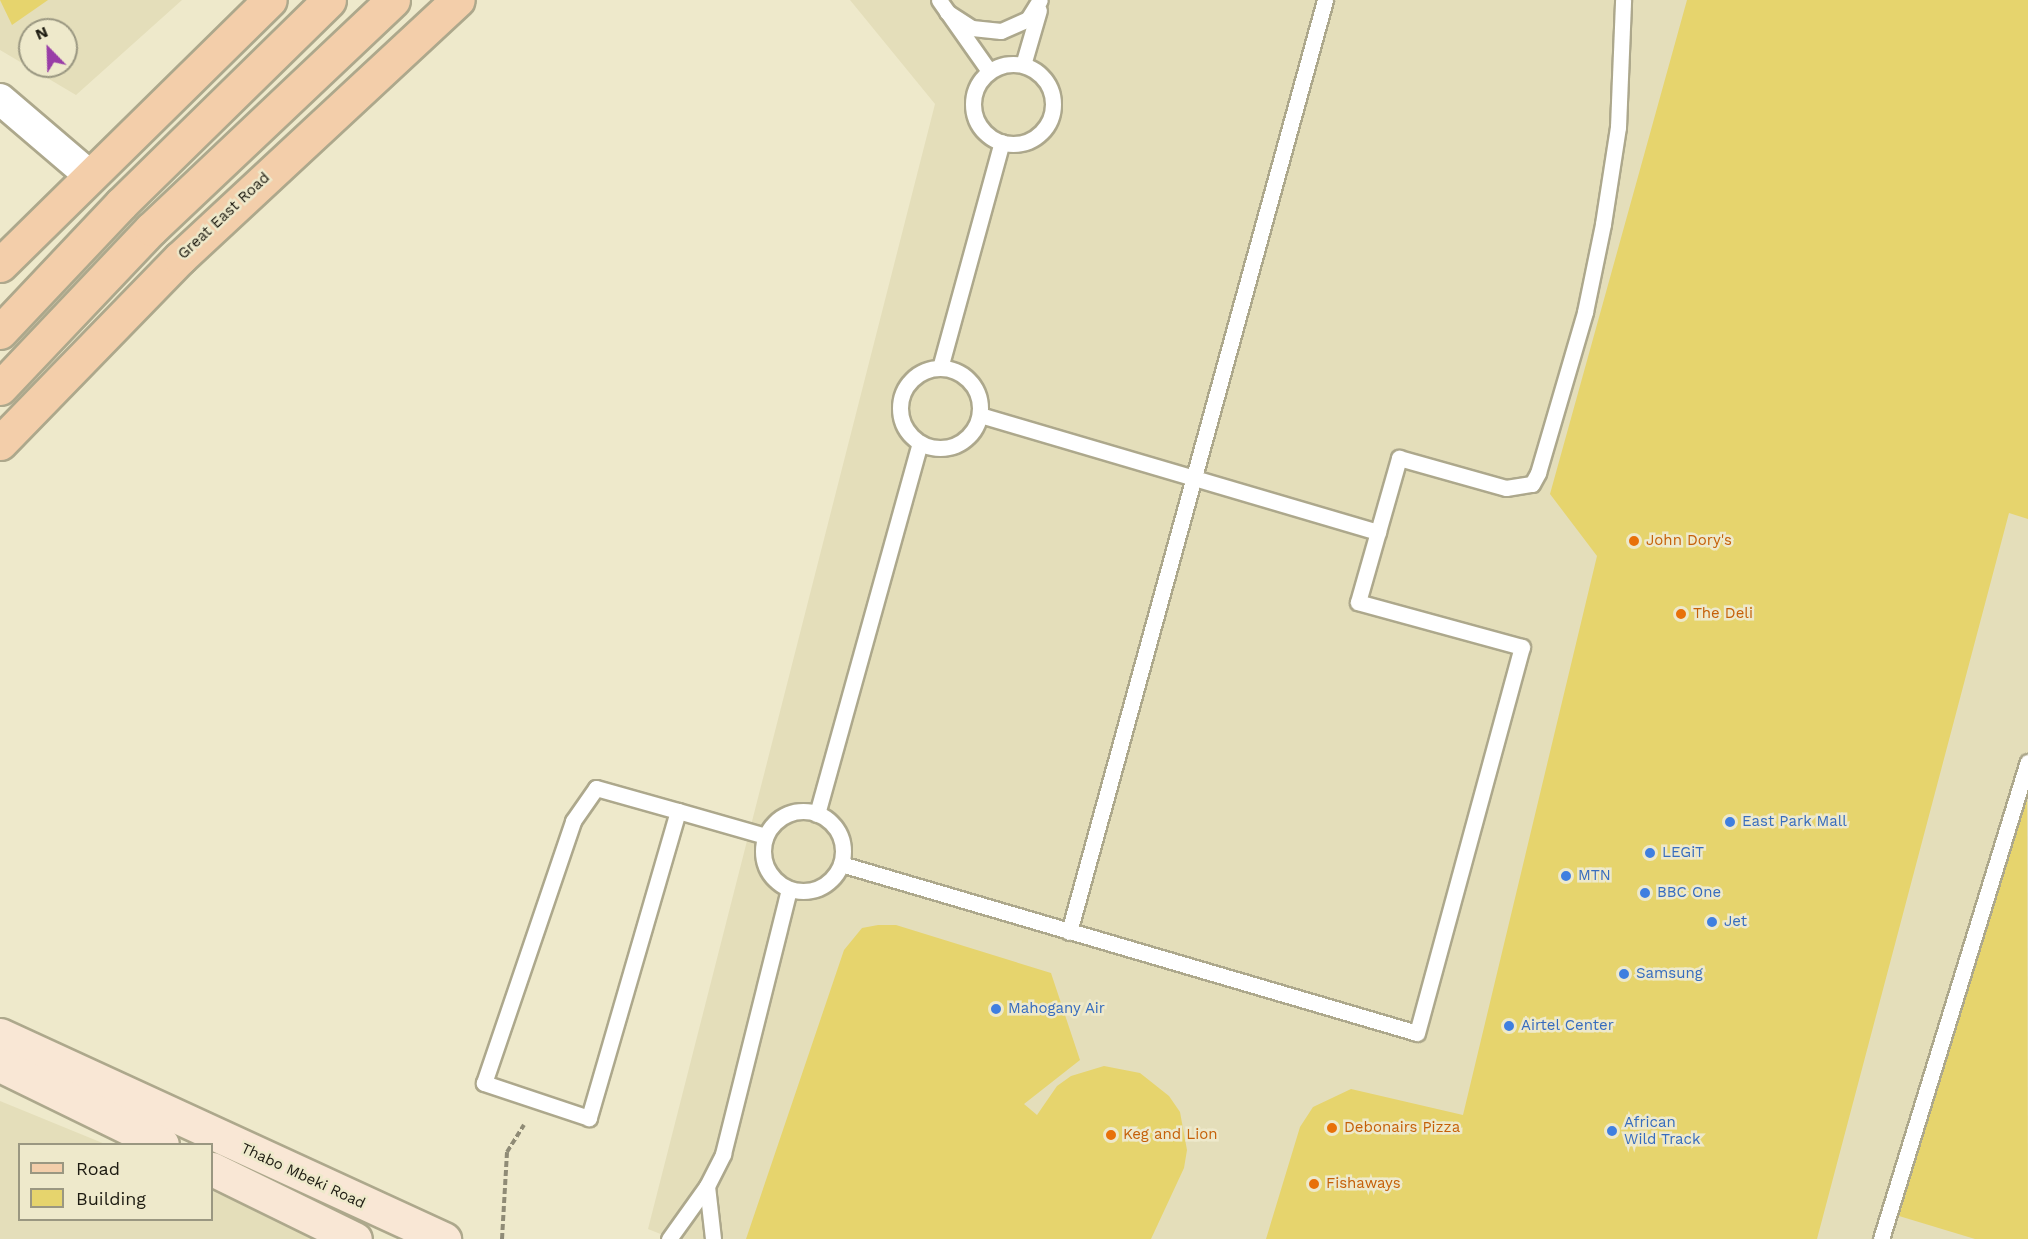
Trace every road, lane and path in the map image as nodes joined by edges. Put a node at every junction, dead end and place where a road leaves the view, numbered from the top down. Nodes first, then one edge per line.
1 (270, 0) edge
2 (329, 0) edge
3 (393, 0) edge
4 (459, 0) edge
5 (1040, 0) edge
6 (1325, 0) edge
7 (1623, 0) edge
8 (943, 6) edge
9 (1023, 65) junction
10 (989, 72) junction
11 (0, 99) edge
12 (1002, 142) junction
13 (88, 174) junction
14 (0, 265) edge
15 (0, 332) edge
16 (940, 368) junction
17 (0, 388) edge
18 (980, 415) junction
19 (0, 443) edge
20 (920, 443) junction
21 (1194, 477) junction
22 (1378, 532) junction
23 (2028, 762) edge
24 (678, 811) junction
25 (817, 814) junction
26 (766, 836) junction
27 (841, 864) junction
28 (789, 889) junction
29 (1069, 932) junction
30 (0, 1035) edge
31 (0, 1065) edge
32 (539, 1101) junction
33 (160, 1143) edge
34 (213, 1169) edge
35 (707, 1186) junction
36 (356, 1239) edge
37 (444, 1239) edge
38 (501, 1239) edge
39 (669, 1239) edge
40 (713, 1239) edge
41 (1881, 1239) edge

1 - 13 main road
2 - 15 main road
3 - 17 main road
4 - 19 main road, Great East Road
5 - 8 lane
5 - 9 lane
6 - 21 lane
7 - 22 lane
8 - 10 lane
9 - 10 lane
9 - 12 lane
10 - 12 lane
11 - 13 street
12 - 16 lane
13 - 14 main road
16 - 18 lane
16 - 20 lane
18 - 20 lane
18 - 21 lane
20 - 25 lane
21 - 22 lane
21 - 29 lane
22 - 29 lane
23 - 41 lane
24 - 26 lane
24 - 32 lane
24 - 32 lane
25 - 26 lane
25 - 27 lane
26 - 28 lane
27 - 28 lane
27 - 29 lane
28 - 35 lane
30 - 37 main road, Thabo Mbeki Road
31 - 33 main road
32 - 38 path
34 - 36 main road
35 - 39 lane
35 - 40 lane

